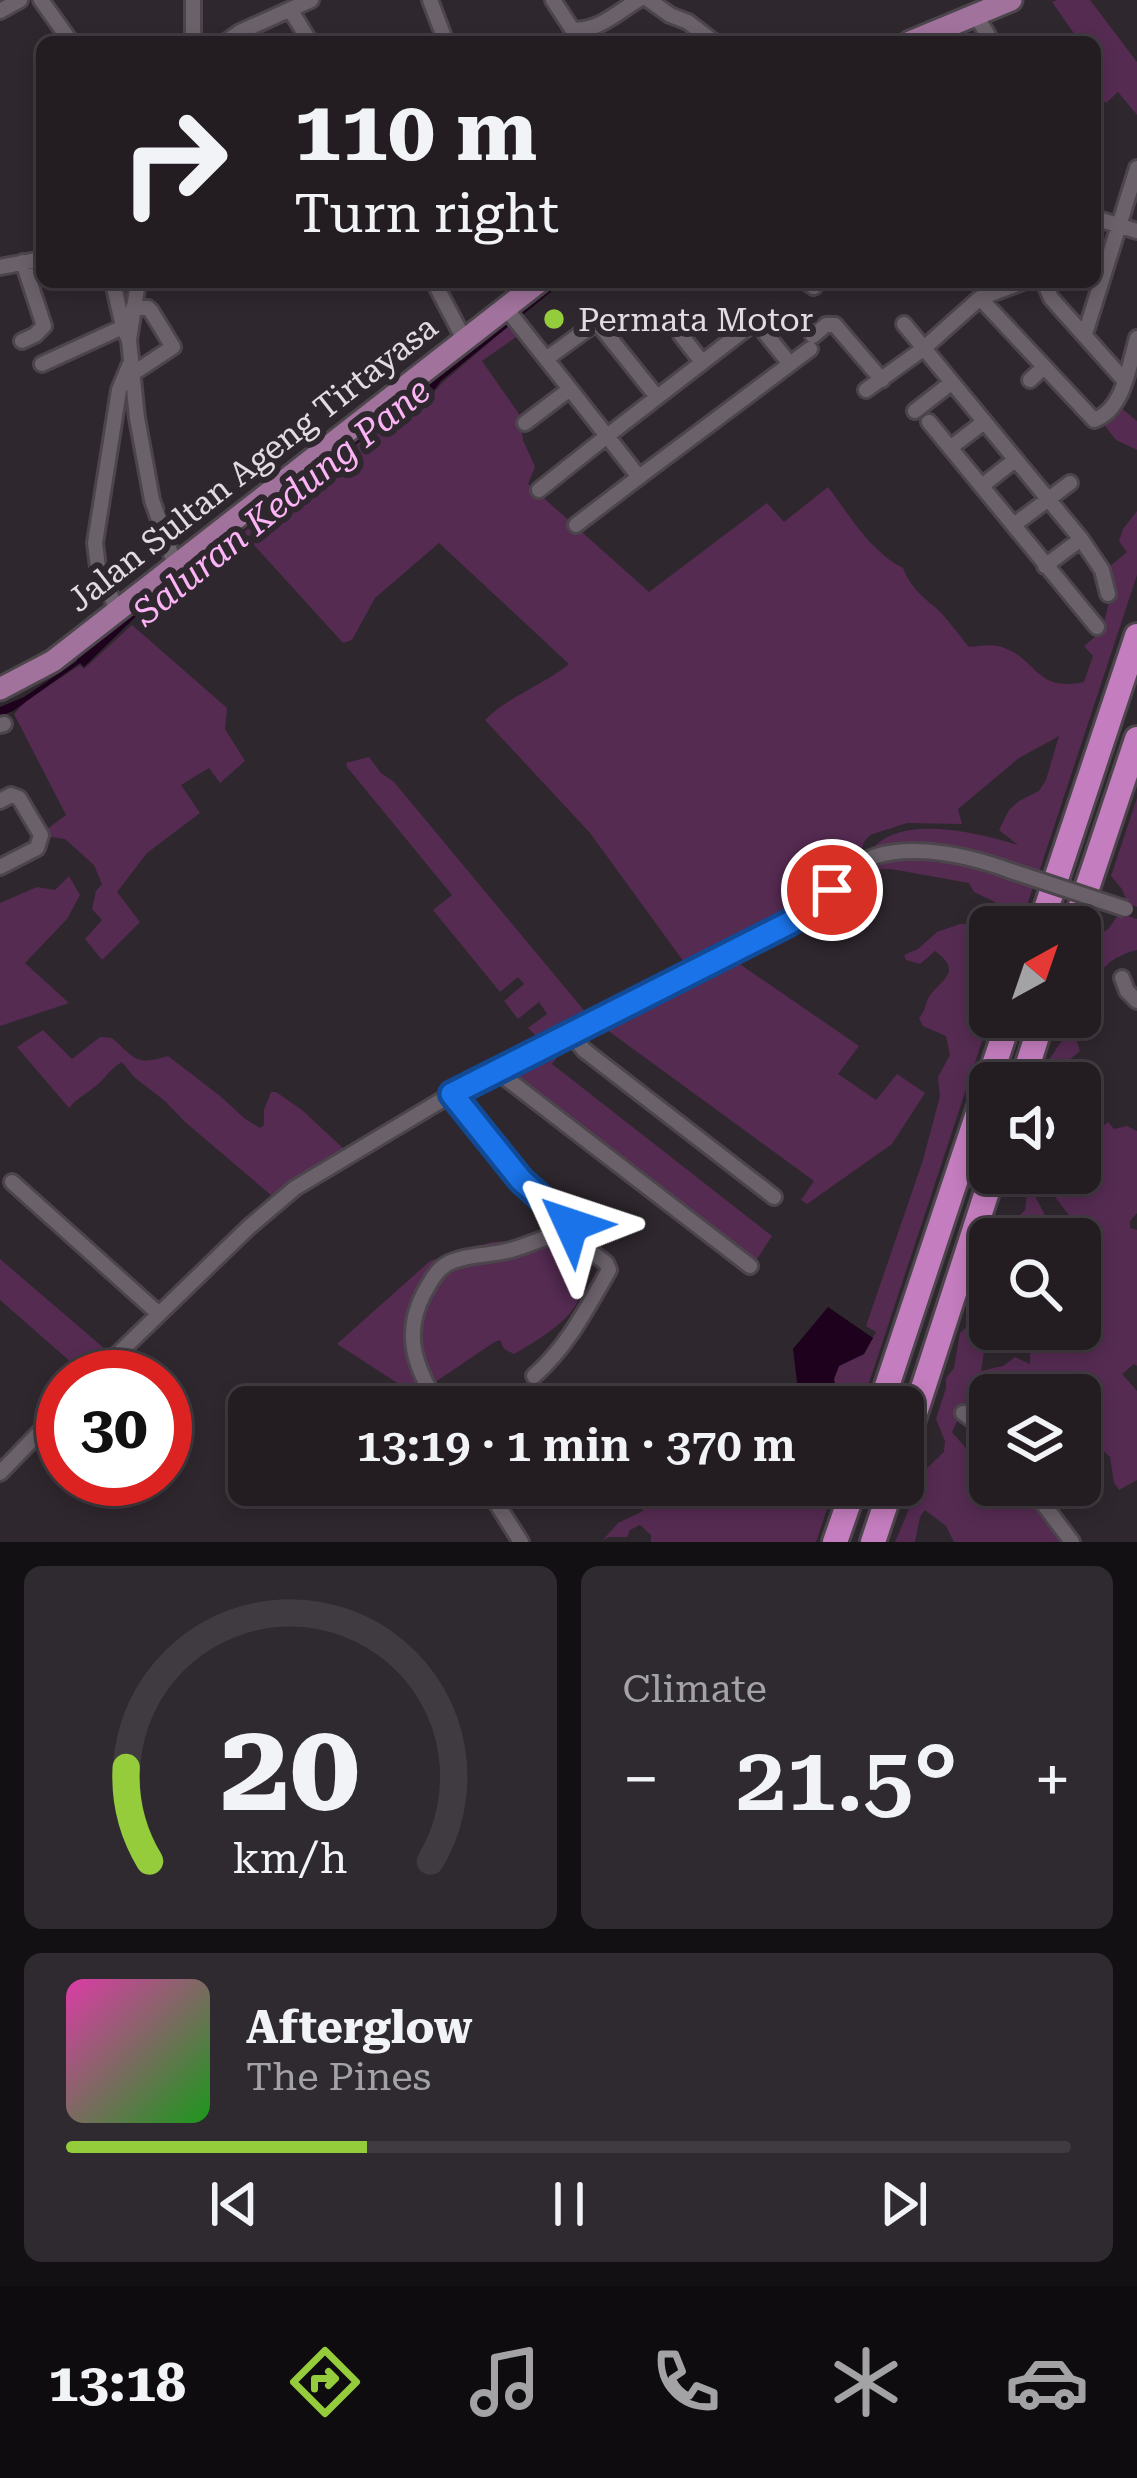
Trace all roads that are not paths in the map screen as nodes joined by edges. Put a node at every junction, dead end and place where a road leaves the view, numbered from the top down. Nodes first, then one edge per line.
1 (20, 0) edge
2 (41, 0) edge
3 (193, 0) edge
4 (310, 0) edge
5 (430, 0) edge
6 (553, 0) edge
7 (638, 0) edge
8 (649, 0) edge
9 (1010, 0) edge
10 (0, 11) edge
11 (291, 11) junction
12 (982, 26) edge
13 (67, 36) edge
14 (194, 36) edge
15 (245, 36) edge
16 (306, 36) edge
17 (444, 36) edge
18 (706, 36) edge
19 (937, 36) edge
20 (1137, 168) edge
21 (1101, 220) edge
22 (1120, 225) junction
23 (1137, 231) edge
24 (36, 260) edge
25 (23, 262) junction
26 (0, 267) edge
27 (1101, 284) edge
28 (114, 288) edge
29 (137, 288) edge
30 (437, 288) edge
31 (533, 288) edge
32 (1007, 288) edge
33 (1047, 288) edge
34 (1100, 288) edge
35 (980, 298) junction
36 (133, 308) junction
37 (510, 313) junction
38 (904, 324) dead end
39 (126, 334) junction
40 (1085, 334) junction
41 (681, 335) dead end
42 (1137, 338) edge
43 (464, 339) junction
44 (22, 341) dead end
45 (922, 349) junction
46 (546, 359) junction
47 (702, 362) junction
48 (42, 364) dead end
49 (790, 364) junction
50 (1044, 367) junction
51 (132, 368) junction
52 (882, 380) junction
53 (1030, 380) dead end
54 (1124, 380) junction
55 (951, 383) junction
56 (570, 389) junction
57 (866, 390) dead end
58 (657, 397) junction
59 (1080, 405) junction
60 (915, 411) dead end
61 (1066, 417) dead end
62 (929, 422) dead end
63 (984, 422) junction
64 (524, 423) dead end
65 (607, 436) junction
66 (950, 448) junction
67 (1015, 460) junction
68 (639, 477) junction
69 (988, 481) dead end
70 (1070, 483) dead end
71 (539, 490) dead end
72 (1048, 500) junction
73 (1019, 521) dead end
74 (576, 525) dead end
75 (1081, 539) junction
76 (175, 565) junction
77 (1046, 566) junction
78 (1108, 593) dead end
79 (117, 610) junction
80 (1097, 627) dead end
81 (1137, 636) edge
82 (0, 689) edge
83 (1137, 739) edge
84 (0, 801) edge
85 (0, 867) edge
86 (1047, 906) edge
87 (1081, 906) edge
88 (1132, 911) edge
89 (1122, 978) dead end
90 (1137, 1001) edge
91 (571, 1034) junction
92 (1003, 1038) edge
93 (498, 1072) junction
94 (452, 1094) junction
95 (12, 1182) dead end
96 (986, 1194) edge
97 (774, 1197) dead end
98 (564, 1231) junction
99 (750, 1266) dead end
100 (159, 1314) junction
101 (122, 1350) edge
102 (534, 1376) dead end
103 (427, 1386) edge
104 (887, 1386) edge
105 (924, 1386) edge
106 (963, 1413) dead end
107 (969, 1417) edge
108 (36, 1436) edge
109 (0, 1473) edge
110 (498, 1506) edge
111 (849, 1506) edge
112 (885, 1506) edge
113 (1045, 1506) edge
114 (839, 1541) edge
115 (521, 1542) edge
116 (873, 1542) edge
117 (1072, 1542) edge

1 - 10 street
2 - 13 street
3 - 14 street
4 - 11 street
5 - 17 street
6 - 7 street
8 - 18 street
9 - 12 main road
11 - 15 street
11 - 16 street
12 - 19 main road
20 - 22 street
21 - 22 street
22 - 23 street
22 - 27 street
24 - 25 street
25 - 26 street
25 - 44 street
28 - 39 street
29 - 36 street
30 - 43 street
31 - 37 main road, Jalan Sultan Ageng Tirtayasa
32 - 35 street
33 - 40 street
34 - 40 street
35 - 45 street
35 - 50 street
36 - 39 street
36 - 51 street
37 - 43 main road, Jalan Sultan Ageng Tirtayasa
37 - 46 street
38 - 45 street
39 - 48 street
39 - 51 street
40 - 54 street
41 - 47 street
42 - 54 street
43 - 76 main road, Jalan Sultan Ageng Tirtayasa
45 - 52 street
45 - 55 street
46 - 56 street
46 - 58 street
47 - 49 street
47 - 58 street
49 - 52 street
49 - 68 street
50 - 53 street
50 - 59 street
51 - 76 street
51 - 79 street
52 - 57 street
54 - 59 street
55 - 60 street
55 - 63 street
56 - 64 street
56 - 65 street
58 - 65 street
59 - 61 street
62 - 66 street
63 - 66 street
63 - 67 street
65 - 68 street
65 - 71 street
66 - 77 street
67 - 69 street
67 - 72 street
68 - 74 street
70 - 72 street
72 - 73 street
72 - 75 street
75 - 77 street
75 - 78 street
76 - 79 main road, Jalan Sultan Ageng Tirtayasa
77 - 80 street
79 - 82 main road, Jalan Sultan Ageng Tirtayasa
81 - 86 highway
83 - 87 highway
84 - 85 street
88 - 91 street, bridge
89 - 90 street
91 - 93 street
91 - 97 street
92 - 104 highway
93 - 94 street
93 - 99 street
94 - 98 street
94 - 100 street
95 - 100 street
96 - 105 highway
98 - 102 street
98 - 103 street
100 - 101 street
106 - 107 street
108 - 109 street
110 - 115 street
111 - 114 highway
112 - 116 highway
113 - 117 street

